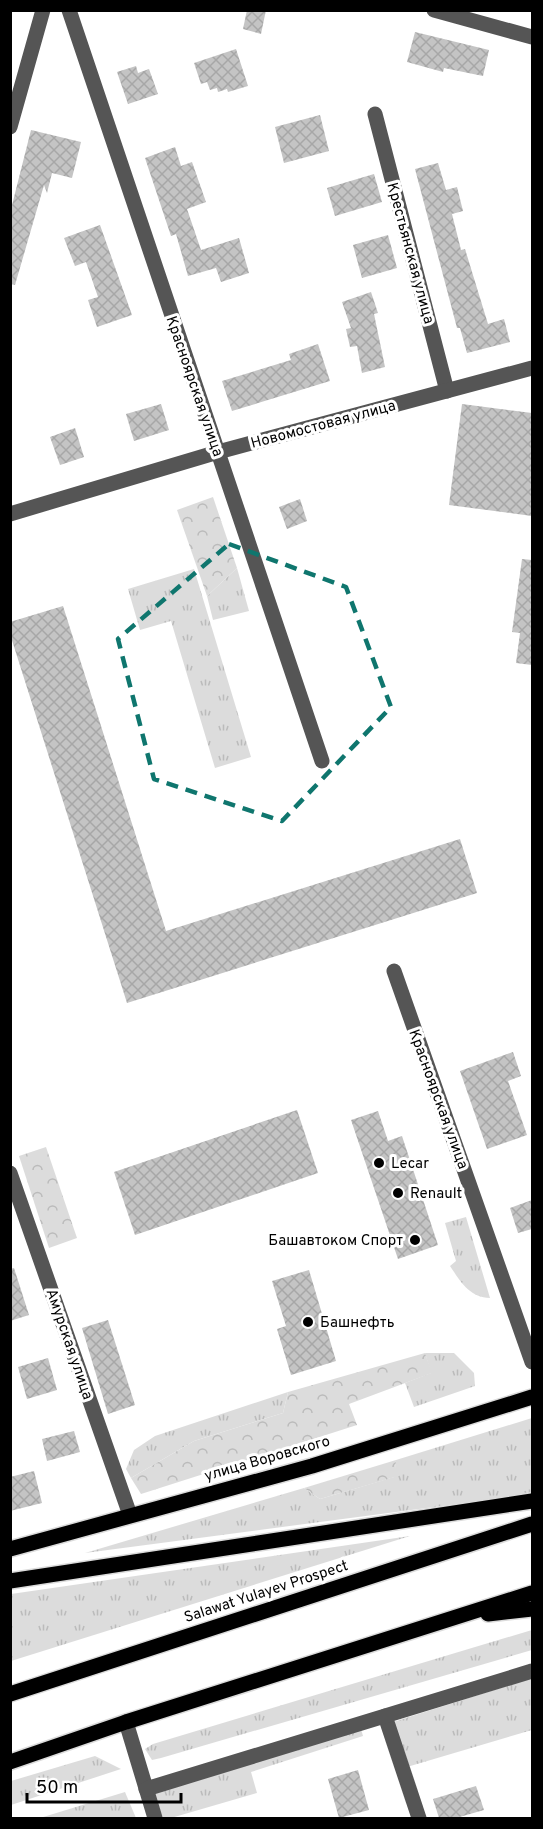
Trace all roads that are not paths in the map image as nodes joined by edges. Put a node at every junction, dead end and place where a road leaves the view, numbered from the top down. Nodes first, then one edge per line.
1 (43, 10) edge
2 (69, 10) edge
3 (434, 10) edge
4 (532, 38) edge
5 (375, 114) dead end
6 (10, 127) edge
7 (532, 368) edge
8 (447, 391) junction
9 (218, 452) junction
10 (10, 514) edge
11 (322, 761) dead end
12 (394, 971) dead end
13 (10, 1173) edge
14 (532, 1362) edge
15 (532, 1397) edge
16 (532, 1501) edge
17 (130, 1515) junction
18 (532, 1524) edge
19 (10, 1550) edge
20 (10, 1581) edge
21 (532, 1593) edge
22 (532, 1609) edge
23 (452, 1618) junction
24 (532, 1671) edge
25 (10, 1694) edge
26 (385, 1716) junction
27 (126, 1722) junction
28 (10, 1762) edge
29 (146, 1789) junction
30 (155, 1818) edge
31 (419, 1818) edge

1 - 6 street
2 - 9 street, Красноярская улица
3 - 4 street
5 - 8 street, Крестьянская улица
7 - 8 street, Новомостовая улица
8 - 9 street, Новомостовая улица
9 - 10 street, Новомостовая улица
9 - 11 street, Красноярская улица
12 - 14 street, Красноярская улица
13 - 17 street, Амурская улица
15 - 17 main road, улица Воровского
16 - 20 main road
17 - 19 main road, улица Воровского
18 - 25 main road, Salawat Yulayev Prospect
21 - 23 main road
22 - 23 main road
23 - 27 main road
24 - 26 street
26 - 29 street
26 - 31 street
27 - 28 main road
27 - 29 street
29 - 30 street

